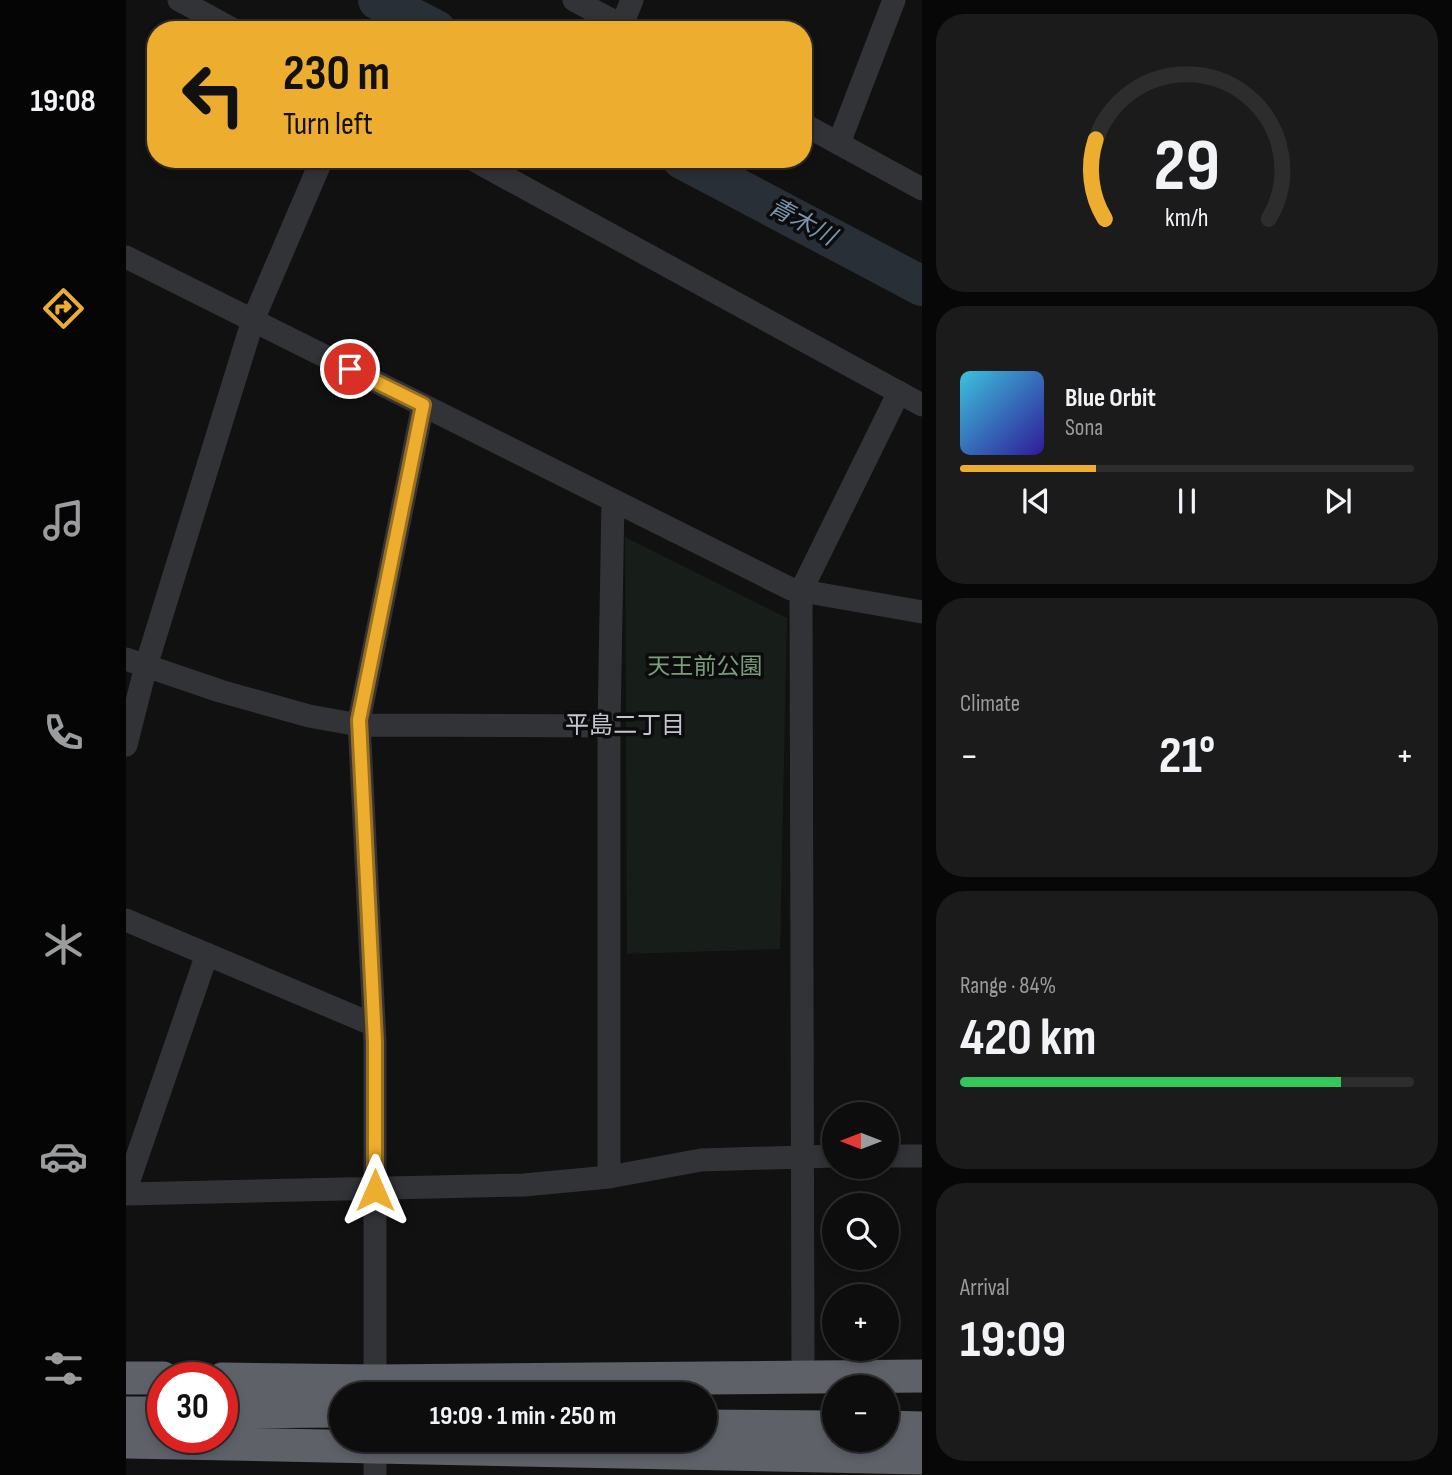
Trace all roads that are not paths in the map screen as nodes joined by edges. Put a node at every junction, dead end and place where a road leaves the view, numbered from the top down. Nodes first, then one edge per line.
1 (179, 0) edge
2 (574, 0) edge
3 (632, 0) edge
4 (894, 0) edge
5 (218, 21) edge
6 (613, 21) edge
7 (628, 21) edge
8 (812, 129) edge
9 (839, 143) junction
10 (318, 168) edge
11 (488, 168) edge
12 (922, 189) edge
13 (126, 257) edge
14 (253, 320) junction
15 (899, 392) junction
16 (423, 405) junction
17 (922, 405) edge
18 (613, 500) junction
19 (801, 591) junction
20 (922, 612) edge
21 (136, 662) edge
22 (359, 725) junction
23 (609, 726) junction
24 (126, 745) edge
25 (126, 920) edge
26 (208, 954) junction
27 (374, 1025) junction
28 (822, 1156) edge
29 (900, 1156) edge
30 (922, 1156) edge
31 (804, 1157) junction
32 (609, 1177) junction
33 (375, 1190) junction
34 (126, 1191) edge
35 (922, 1376) edge
36 (803, 1377) junction
37 (126, 1378) edge
38 (147, 1378) edge
39 (238, 1379) edge
40 (375, 1381) junction
41 (717, 1409) edge
42 (822, 1410) edge
43 (899, 1410) edge
44 (922, 1410) edge
45 (329, 1411) edge
46 (238, 1412) edge
47 (126, 1413) edge
48 (147, 1413) edge
49 (126, 1425) edge
50 (147, 1425) edge
51 (238, 1425) edge
52 (329, 1425) edge
53 (717, 1426) edge
54 (822, 1427) edge
55 (899, 1427) edge
56 (922, 1428) edge
57 (126, 1442) edge
58 (922, 1448) edge
59 (126, 1455) edge
60 (922, 1458) edge
61 (375, 1462) edge
62 (805, 1462) edge

1 - 5 street
2 - 6 street
3 - 7 street
4 - 9 street
8 - 9 street
9 - 12 street
10 - 14 street
11 - 15 street
13 - 14 street
14 - 16 street
14 - 21 street
15 - 17 street
15 - 19 street
16 - 18 street
16 - 22 street
18 - 19 street
18 - 23 street
19 - 20 street
19 - 31 street
21 - 22 street
21 - 24 street
22 - 23 street
22 - 27 street
23 - 32 street
25 - 26 street
26 - 27 street
26 - 34 street
27 - 33 street
28 - 31 street
29 - 30 street
31 - 32 street
31 - 36 street
32 - 33 street
33 - 34 street
33 - 40 street
35 - 36 highway
36 - 40 highway
37 - 38 highway
39 - 40 highway
41 - 42 highway
43 - 44 highway
45 - 46 highway
47 - 48 highway
49 - 50 highway
51 - 52 highway
53 - 54 highway
55 - 56 highway
57 - 60 highway, bridge
58 - 62 highway
59 - 61 highway
61 - 62 highway

